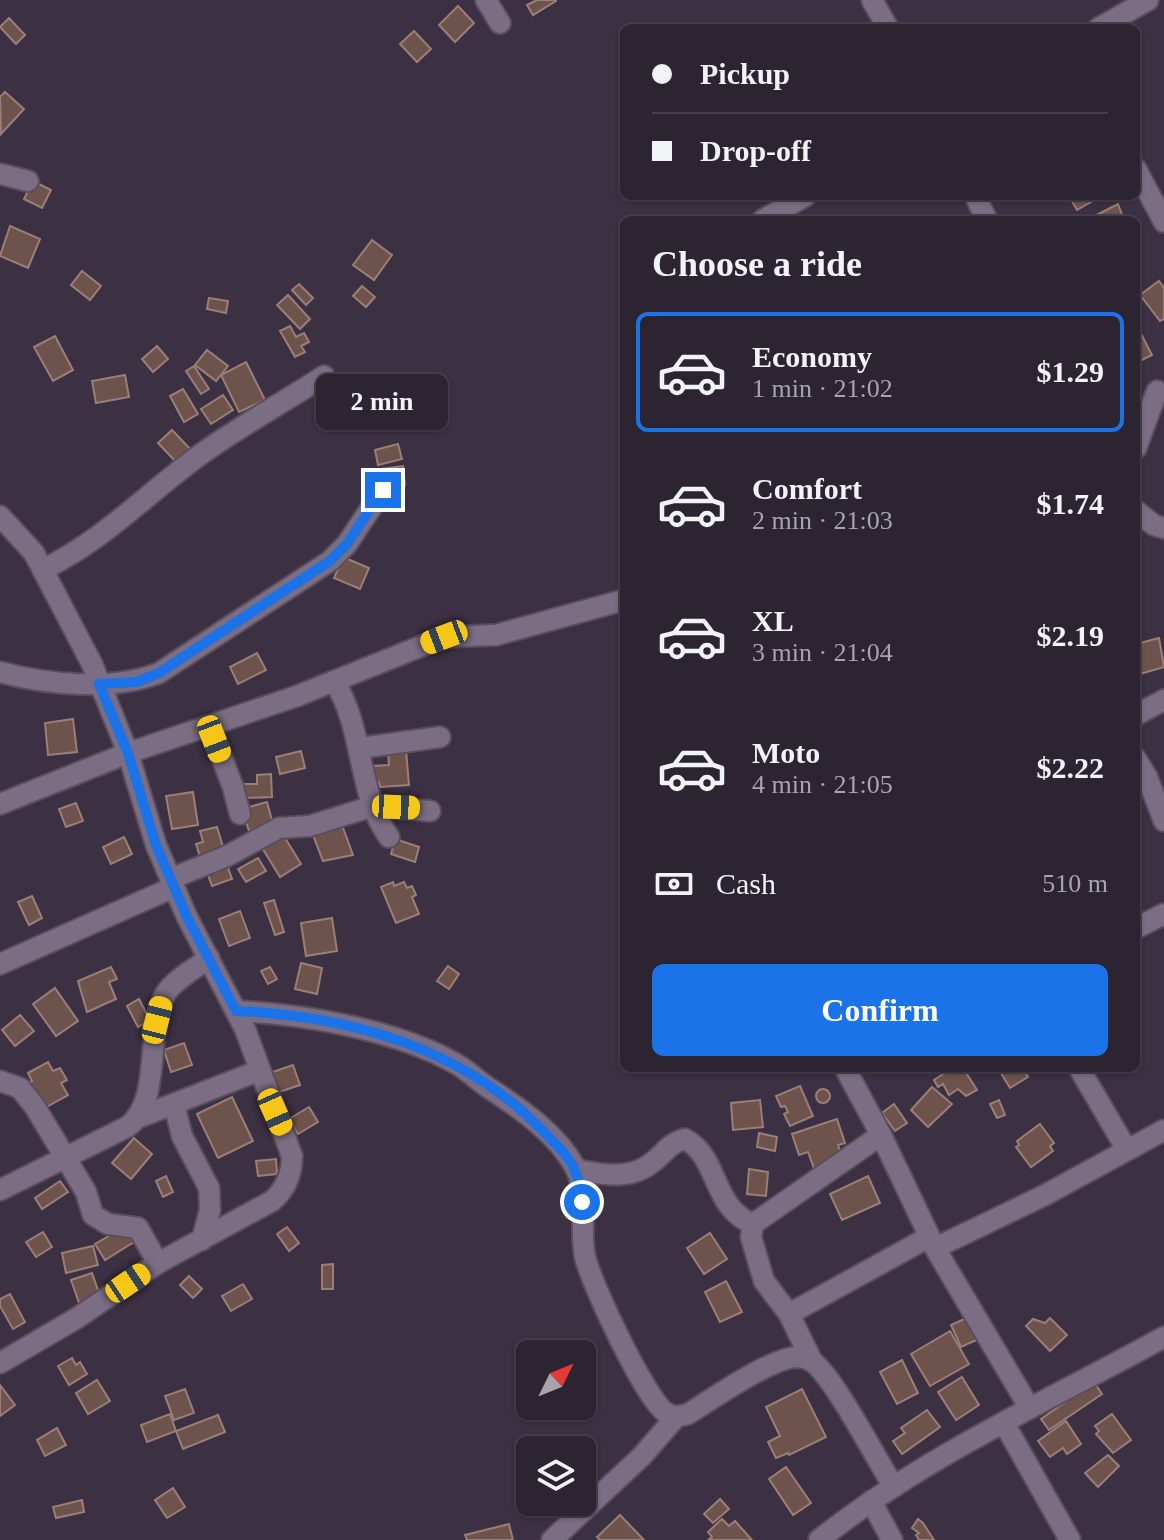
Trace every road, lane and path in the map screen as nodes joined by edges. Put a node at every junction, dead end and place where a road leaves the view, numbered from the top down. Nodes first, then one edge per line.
1 (486, 0) edge
2 (872, 0) edge
3 (1148, 0) edge
4 (500, 23) dead end
5 (886, 24) edge
6 (1106, 24) edge
7 (0, 174) edge
8 (1140, 177) edge
9 (28, 181) dead end
10 (798, 200) edge
11 (770, 216) edge
12 (1164, 222) edge
13 (324, 376) dead end
14 (1140, 391) edge
15 (1160, 392) edge
16 (1140, 439) edge
17 (383, 490) dead end
18 (1140, 514) edge
19 (0, 516) edge
20 (1164, 528) edge
21 (44, 569) junction
22 (620, 601) edge
23 (0, 672) edge
24 (334, 681) junction
25 (99, 684) junction
26 (1164, 700) edge
27 (1140, 713) edge
28 (210, 727) junction
29 (440, 737) dead end
30 (360, 748) junction
31 (128, 753) junction
32 (1140, 766) edge
33 (0, 804) edge
34 (373, 806) junction
35 (430, 811) dead end
36 (240, 814) dead end
37 (1164, 821) edge
38 (389, 837) dead end
39 (172, 883) junction
40 (1164, 914) edge
41 (1140, 926) edge
42 (209, 958) junction
43 (0, 964) edge
44 (236, 1011) junction
45 (258, 1071) junction
46 (847, 1072) edge
47 (1081, 1072) edge
48 (0, 1081) edge
49 (174, 1104) junction
50 (140, 1117) junction
51 (1164, 1130) edge
52 (881, 1135) junction
53 (1127, 1150) junction
54 (65, 1157) junction
55 (577, 1170) junction
56 (0, 1190) edge
57 (753, 1224) junction
58 (202, 1240) junction
59 (932, 1242) junction
60 (158, 1263) junction
61 (789, 1314) junction
62 (1164, 1337) edge
63 (812, 1361) junction
64 (0, 1363) edge
65 (1029, 1407) junction
66 (676, 1417) junction
67 (1004, 1423) junction
68 (894, 1487) junction
69 (871, 1501) junction
70 (552, 1540) edge
71 (819, 1540) edge
72 (892, 1540) edge
73 (1070, 1540) edge

1 - 4 street
2 - 5 street
3 - 6 street
7 - 9 street
8 - 12 street
10 - 11 street
13 - 21 street
14 - 15 street
15 - 16 street
17 - 25 street
18 - 20 street
19 - 21 street
21 - 25 street
22 - 24 street
23 - 25 street
24 - 28 street
24 - 30 street
25 - 31 street
26 - 27 street
28 - 31 street
28 - 36 street
29 - 30 street
30 - 34 street
31 - 33 street
31 - 39 street
32 - 37 street
34 - 35 street
34 - 38 street
34 - 39 street
39 - 42 street
39 - 43 street
40 - 41 street
42 - 44 street
42 - 50 street
44 - 45 street
44 - 55 street
45 - 49 street
45 - 58 street
46 - 52 street
47 - 53 street
48 - 54 street
49 - 50 street
49 - 58 street
50 - 54 street
51 - 53 street
52 - 57 street
52 - 59 street
53 - 59 street
54 - 56 street
54 - 60 street
55 - 57 street
55 - 66 street
57 - 61 street
58 - 60 street
59 - 61 street
59 - 65 street
60 - 64 street
61 - 63 street
62 - 65 street
63 - 66 street
63 - 68 street
65 - 67 street
66 - 70 street
67 - 68 street
67 - 73 street
68 - 69 street
69 - 71 street
69 - 72 street

